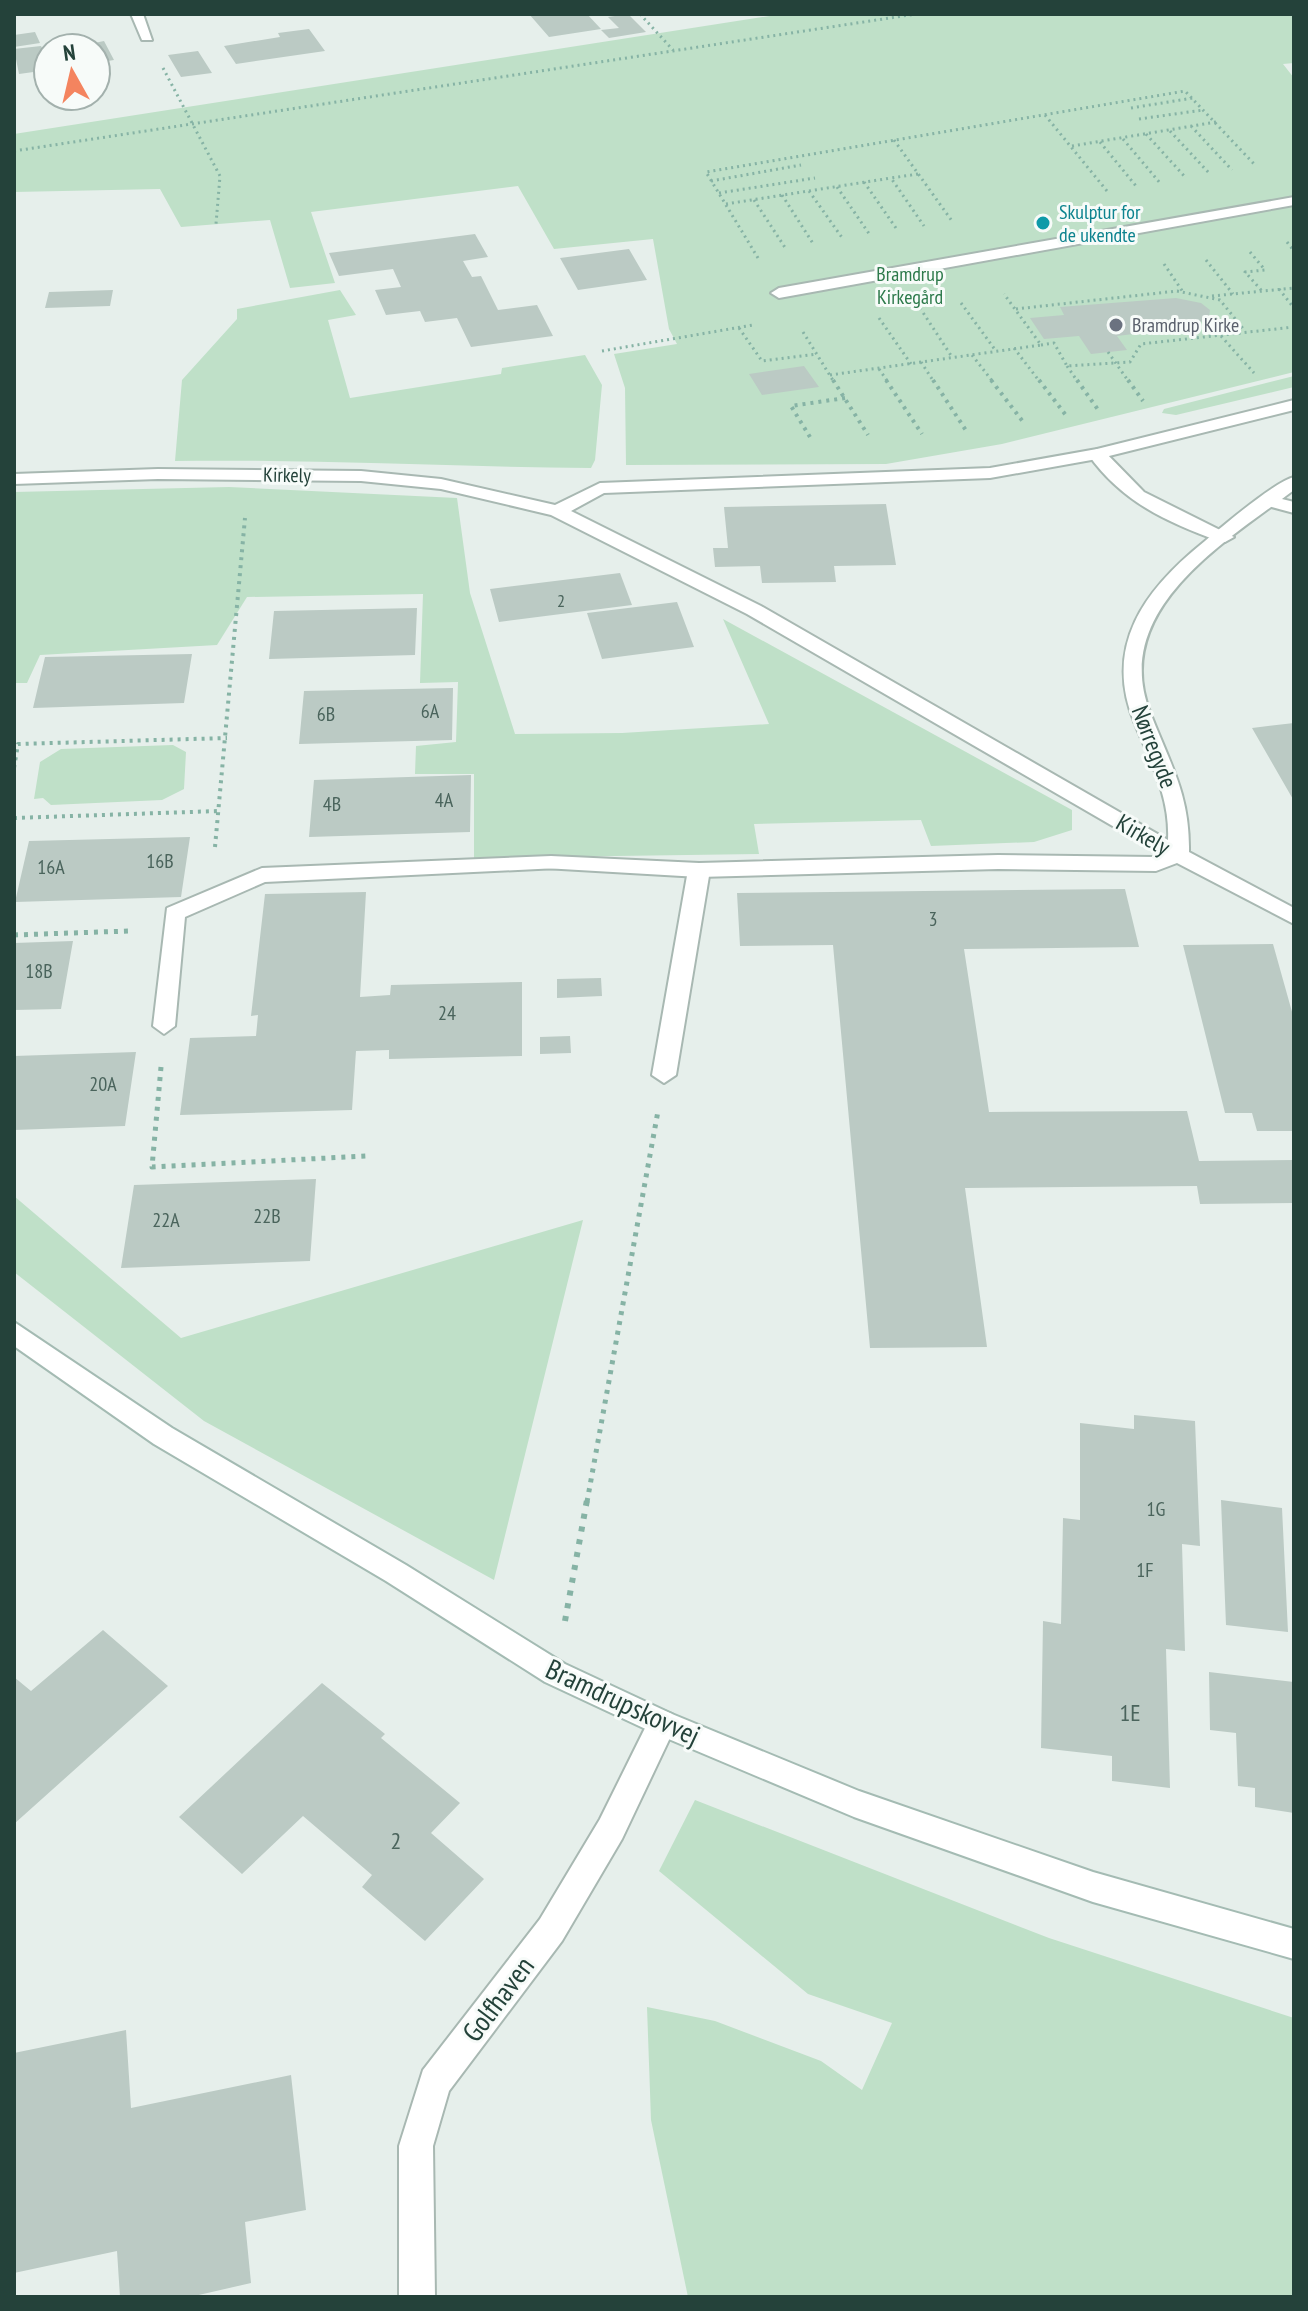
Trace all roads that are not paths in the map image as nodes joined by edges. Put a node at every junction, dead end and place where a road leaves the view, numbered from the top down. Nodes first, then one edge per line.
1 (137, 14) edge
2 (147, 37) road end
3 (1292, 201) edge
4 (779, 293) road end
5 (1294, 405) edge
6 (1097, 454) junction
7 (14, 479) edge
8 (1294, 482) edge
9 (1270, 501) junction
10 (1294, 508) edge
11 (557, 511) junction
12 (1225, 537) junction
13 (1178, 855) junction
14 (699, 870) junction
15 (1294, 917) edge
16 (164, 1026) road end
17 (664, 1075) road end
18 (14, 1332) edge
19 (662, 1723) junction
20 (1294, 1944) edge
21 (417, 2297) edge

1 - 2 street
3 - 4 street
5 - 6 street
6 - 11 street
6 - 12 street
7 - 11 street, Kirkely
8 - 9 street, Nørregyde
9 - 10 street
9 - 12 street, Nørregyde
11 - 13 street, Kirkely
12 - 13 street, Nørregyde
13 - 14 street, Kirkely
13 - 15 street
14 - 16 street, Kirkely
14 - 17 street
18 - 19 street, Bramdrupskovvej
19 - 20 street, Bramdrupskovvej
19 - 21 street, Golfhaven

